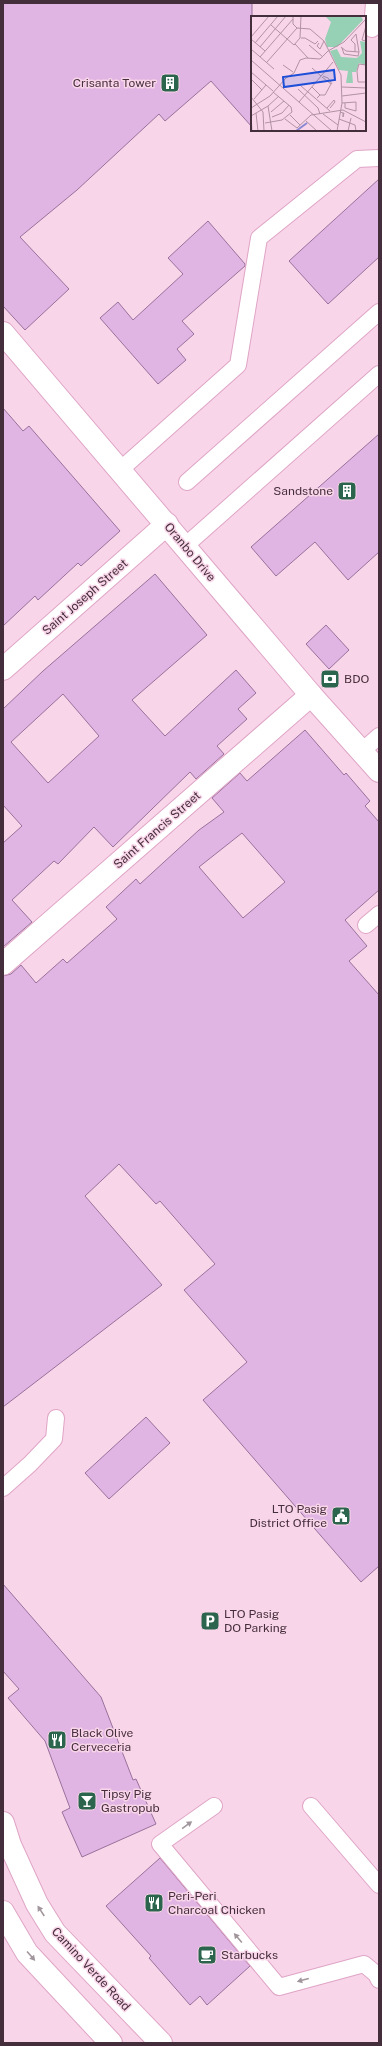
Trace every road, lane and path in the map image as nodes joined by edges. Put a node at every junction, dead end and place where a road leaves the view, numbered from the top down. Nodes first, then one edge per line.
1 (374, 3) edge
2 (372, 29) dead end
3 (379, 158) edge
4 (379, 312) edge
5 (3, 333) edge
6 (379, 374) edge
7 (120, 470) junction
8 (187, 482) dead end
9 (167, 524) junction
10 (185, 546) junction
11 (3, 669) edge
12 (311, 695) junction
13 (379, 736) edge
14 (362, 751) junction
15 (379, 771) edge
16 (379, 914) edge
17 (366, 926) dead end
18 (3, 964) edge
19 (56, 1418) dead end
20 (3, 1488) edge
21 (214, 1806) dead end
22 (311, 1806) dead end
23 (3, 1823) edge
24 (379, 1885) edge
25 (3, 1912) edge
26 (379, 1980) edge
27 (111, 2043) edge
28 (160, 2043) edge

1 - 2 lane
3 - 7 lane
4 - 8 lane
5 - 7 street, Oranbo Drive
6 - 10 lane
7 - 9 street, Oranbo Drive
9 - 10 street, Oranbo Drive
9 - 11 street, Saint Joseph Street
10 - 12 street, Oranbo Drive
12 - 14 street, Oranbo Drive
12 - 18 street, Saint Francis Street
13 - 14 lane
14 - 15 street, Oranbo Drive
16 - 17 lane
19 - 20 lane
26 -> 21 lane
22 - 24 lane
28 -> 23 street, Camino Verde Road
25 -> 27 street

